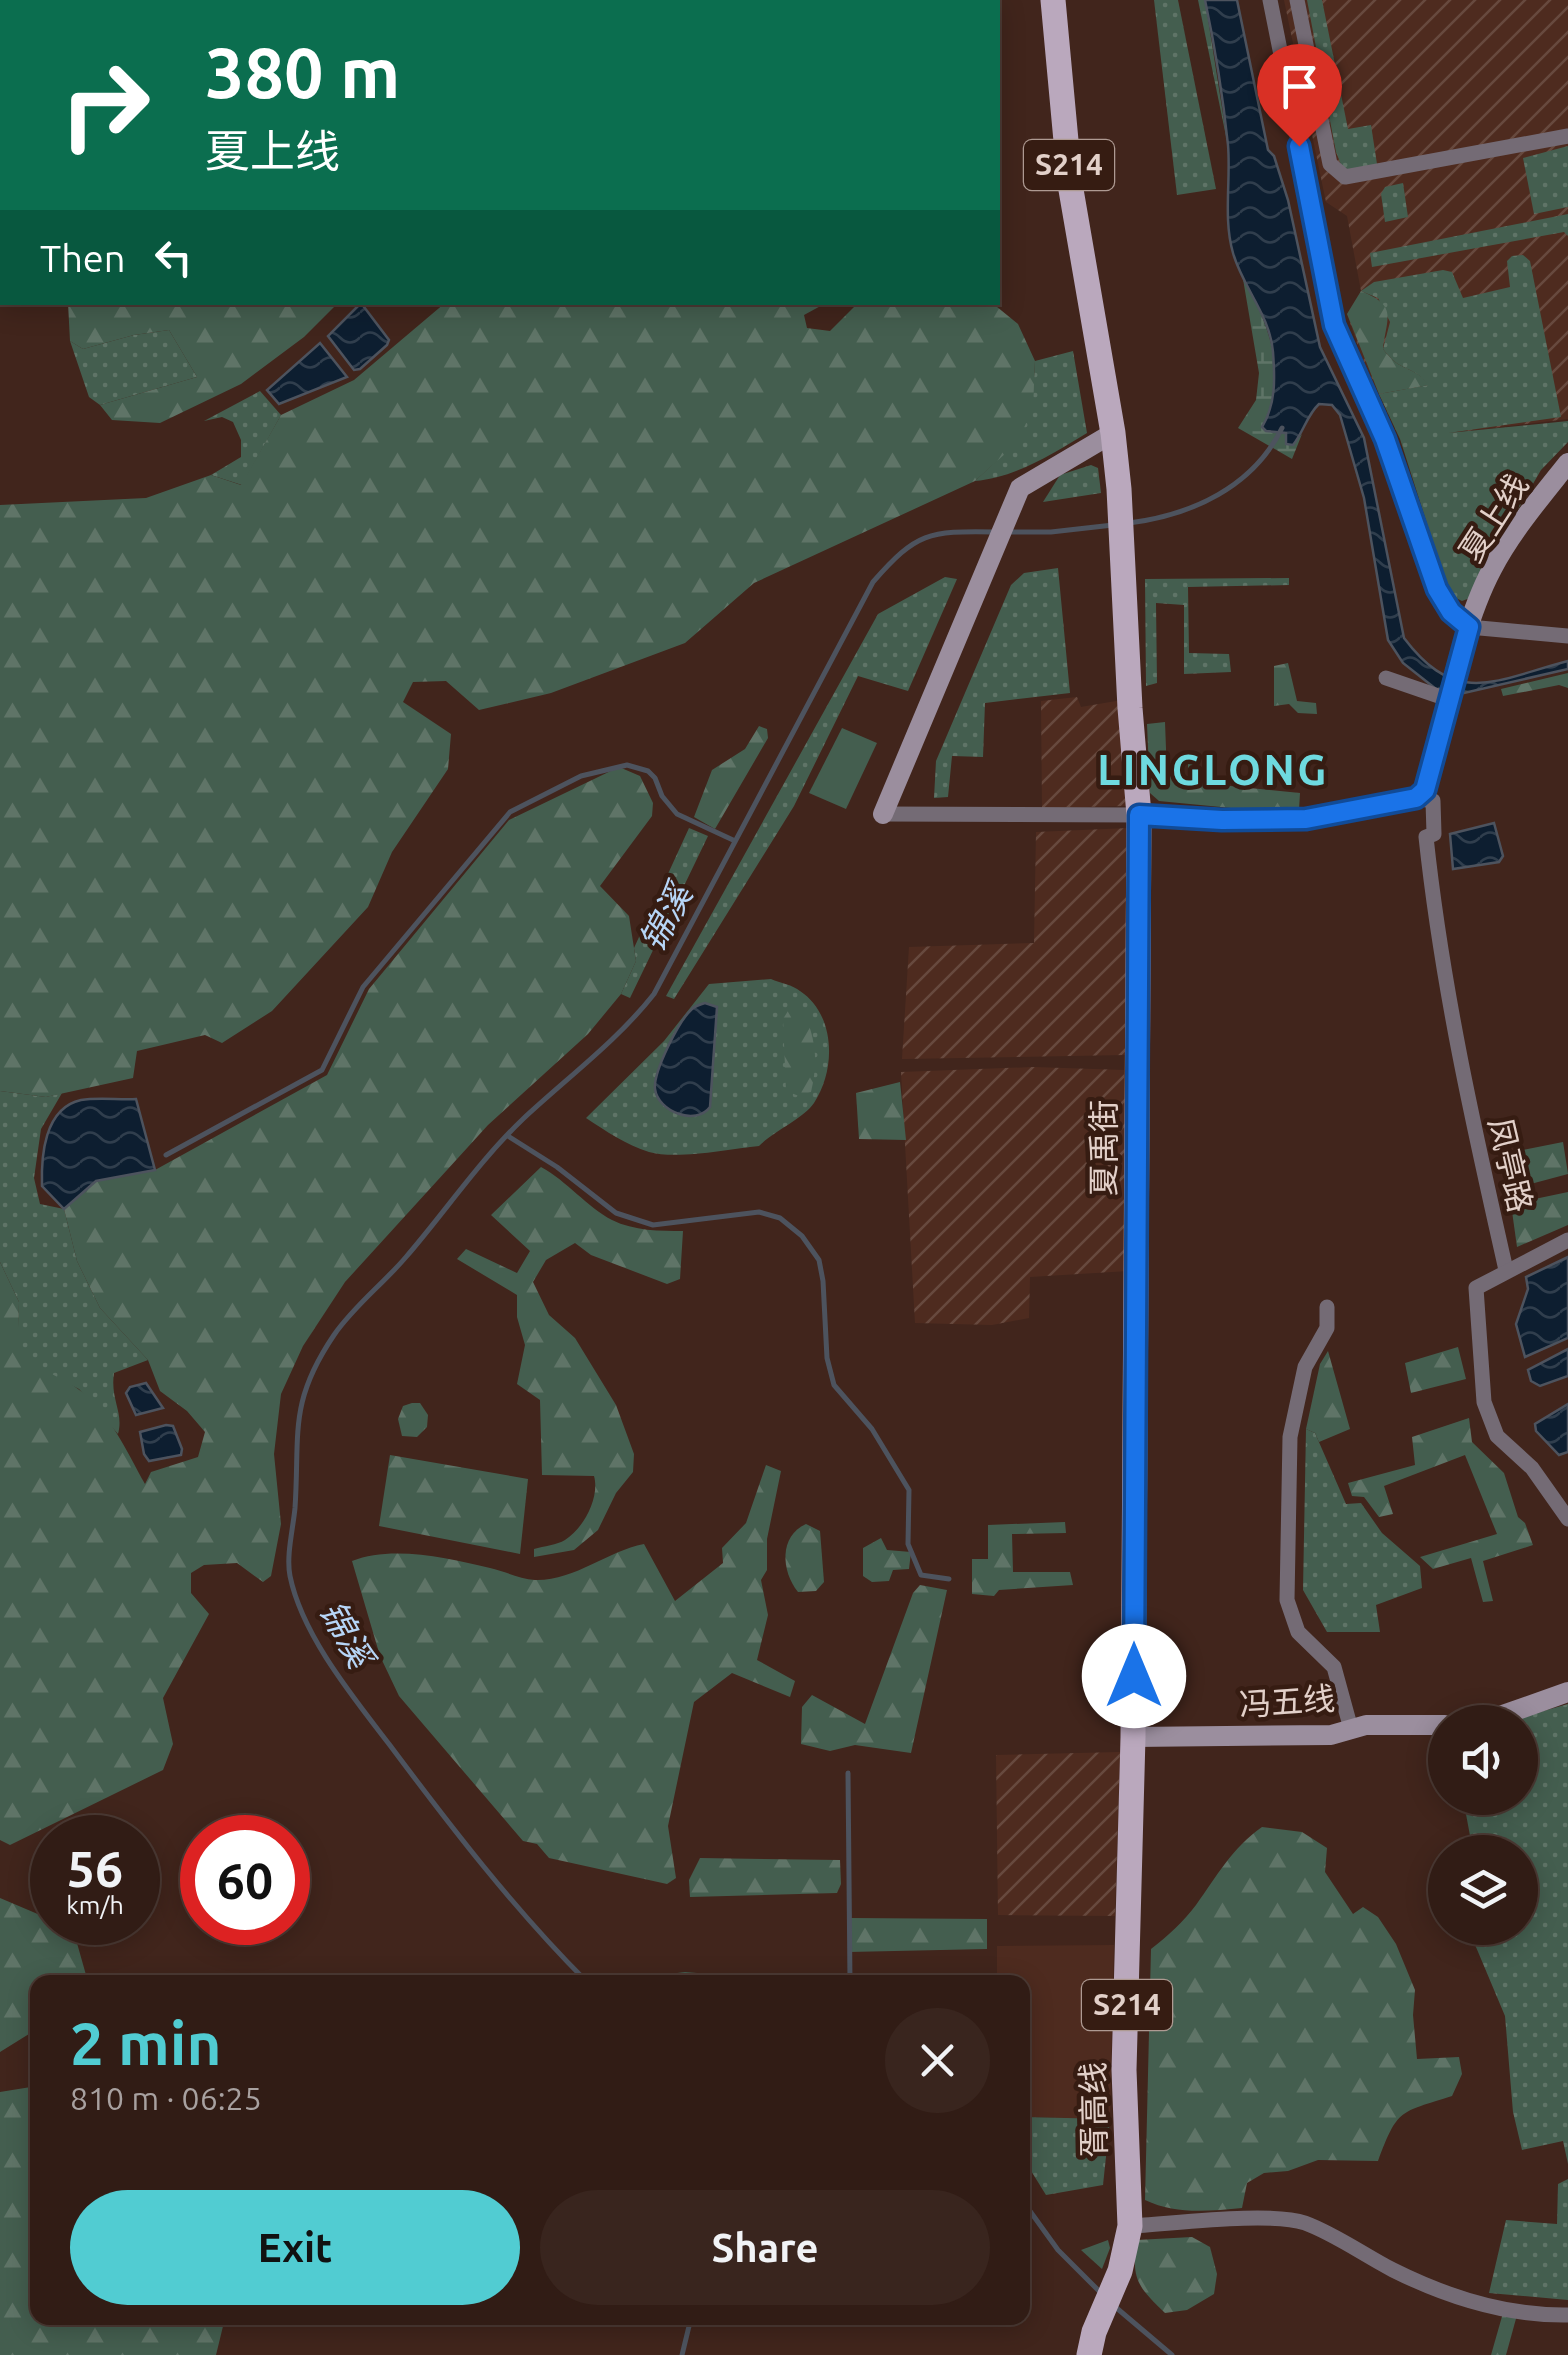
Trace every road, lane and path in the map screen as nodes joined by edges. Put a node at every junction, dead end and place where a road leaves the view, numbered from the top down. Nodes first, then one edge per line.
1 (1053, 0) edge
2 (1070, 0) edge
3 (1270, 0) edge
4 (1297, 0) edge
5 (1568, 136) edge
6 (1094, 329) junction
7 (1112, 433) junction
8 (1568, 463) edge
9 (1469, 627) junction
10 (1568, 636) edge
11 (1386, 678) dead end
12 (1450, 700) junction
13 (1416, 798) junction
14 (883, 814) joint
15 (1139, 815) junction
16 (1568, 1240) edge
17 (1506, 1270) junction
18 (1327, 1307) dead end
19 (1568, 1519) edge
20 (1568, 1692) edge
21 (1531, 1705) edge
22 (1428, 1725) edge
23 (1350, 1729) junction
24 (1133, 1738) junction
25 (1130, 2226) junction
26 (1568, 2315) edge
27 (1092, 2344) edge

1 - 6 main road, S214
2 - 6 main road, S214
3 - 9 street
4 - 5 street
6 - 7 main road, S214
7 - 14 street
7 - 15 main road, 夏禹街 / S214
8 - 9 street, 夏上线
9 - 10 street
9 - 12 street, 夏上线
11 - 12 street
12 - 13 street, 夏上线
13 - 15 street
13 - 17 street, 凤亭路
14 - 15 street
15 - 24 main road, 夏禹街 / S214
16 - 17 street
17 - 19 street
18 - 23 street
20 - 21 street
22 - 23 street, 冯五线
23 - 24 street, 冯五线
24 - 25 main road, 胥高线 / S214
25 - 26 street
25 - 27 main road, 胥高线 / S214

